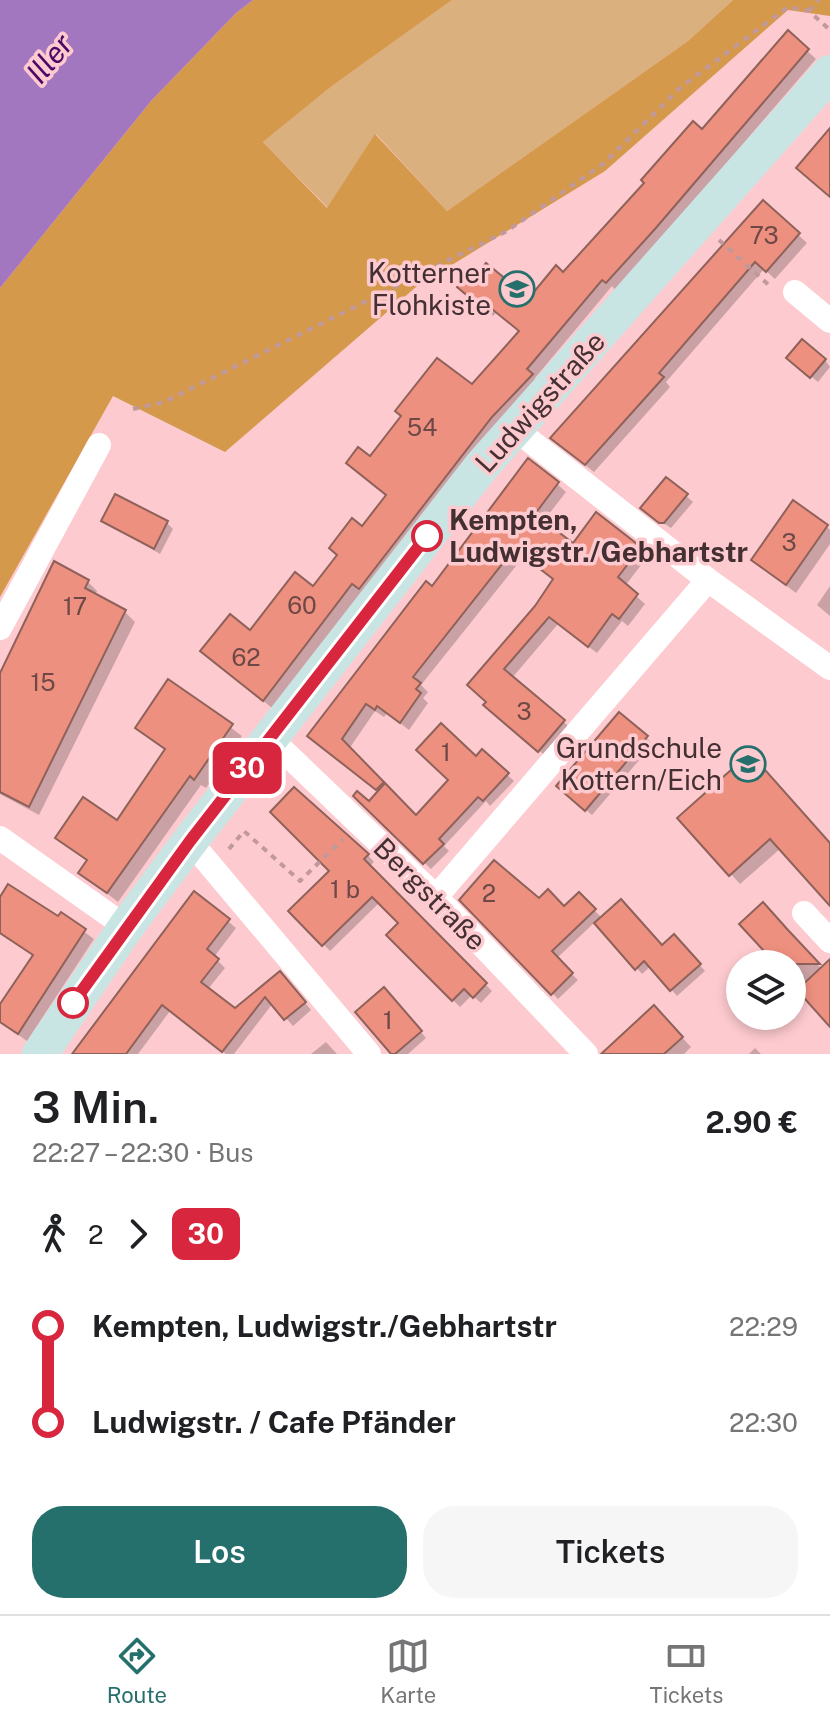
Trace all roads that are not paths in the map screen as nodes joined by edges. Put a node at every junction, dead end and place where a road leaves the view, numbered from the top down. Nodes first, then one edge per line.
1 (830, 73) edge
2 (795, 292) dead end
3 (830, 321) edge
4 (515, 429) junction
5 (99, 445) dead end
6 (708, 580) junction
7 (0, 628) edge
8 (830, 668) edge
9 (270, 738) junction
10 (0, 838) edge
11 (201, 855) junction
12 (436, 897) junction
13 (804, 913) dead end
14 (126, 927) junction
15 (830, 941) edge
16 (40, 1054) edge
17 (369, 1054) edge
18 (586, 1054) edge

1 - 4 street, Ludwigstraße
2 - 3 street
4 - 6 street
4 - 9 street, Ludwigstraße
5 - 7 street
6 - 8 street
6 - 12 street
9 - 11 street, Ludwigstraße
9 - 12 street, Bergstraße
10 - 14 street
11 - 14 street, Ludwigstraße
11 - 17 street
12 - 18 street, Bergstraße
13 - 15 street
14 - 16 street, Ludwigstraße

